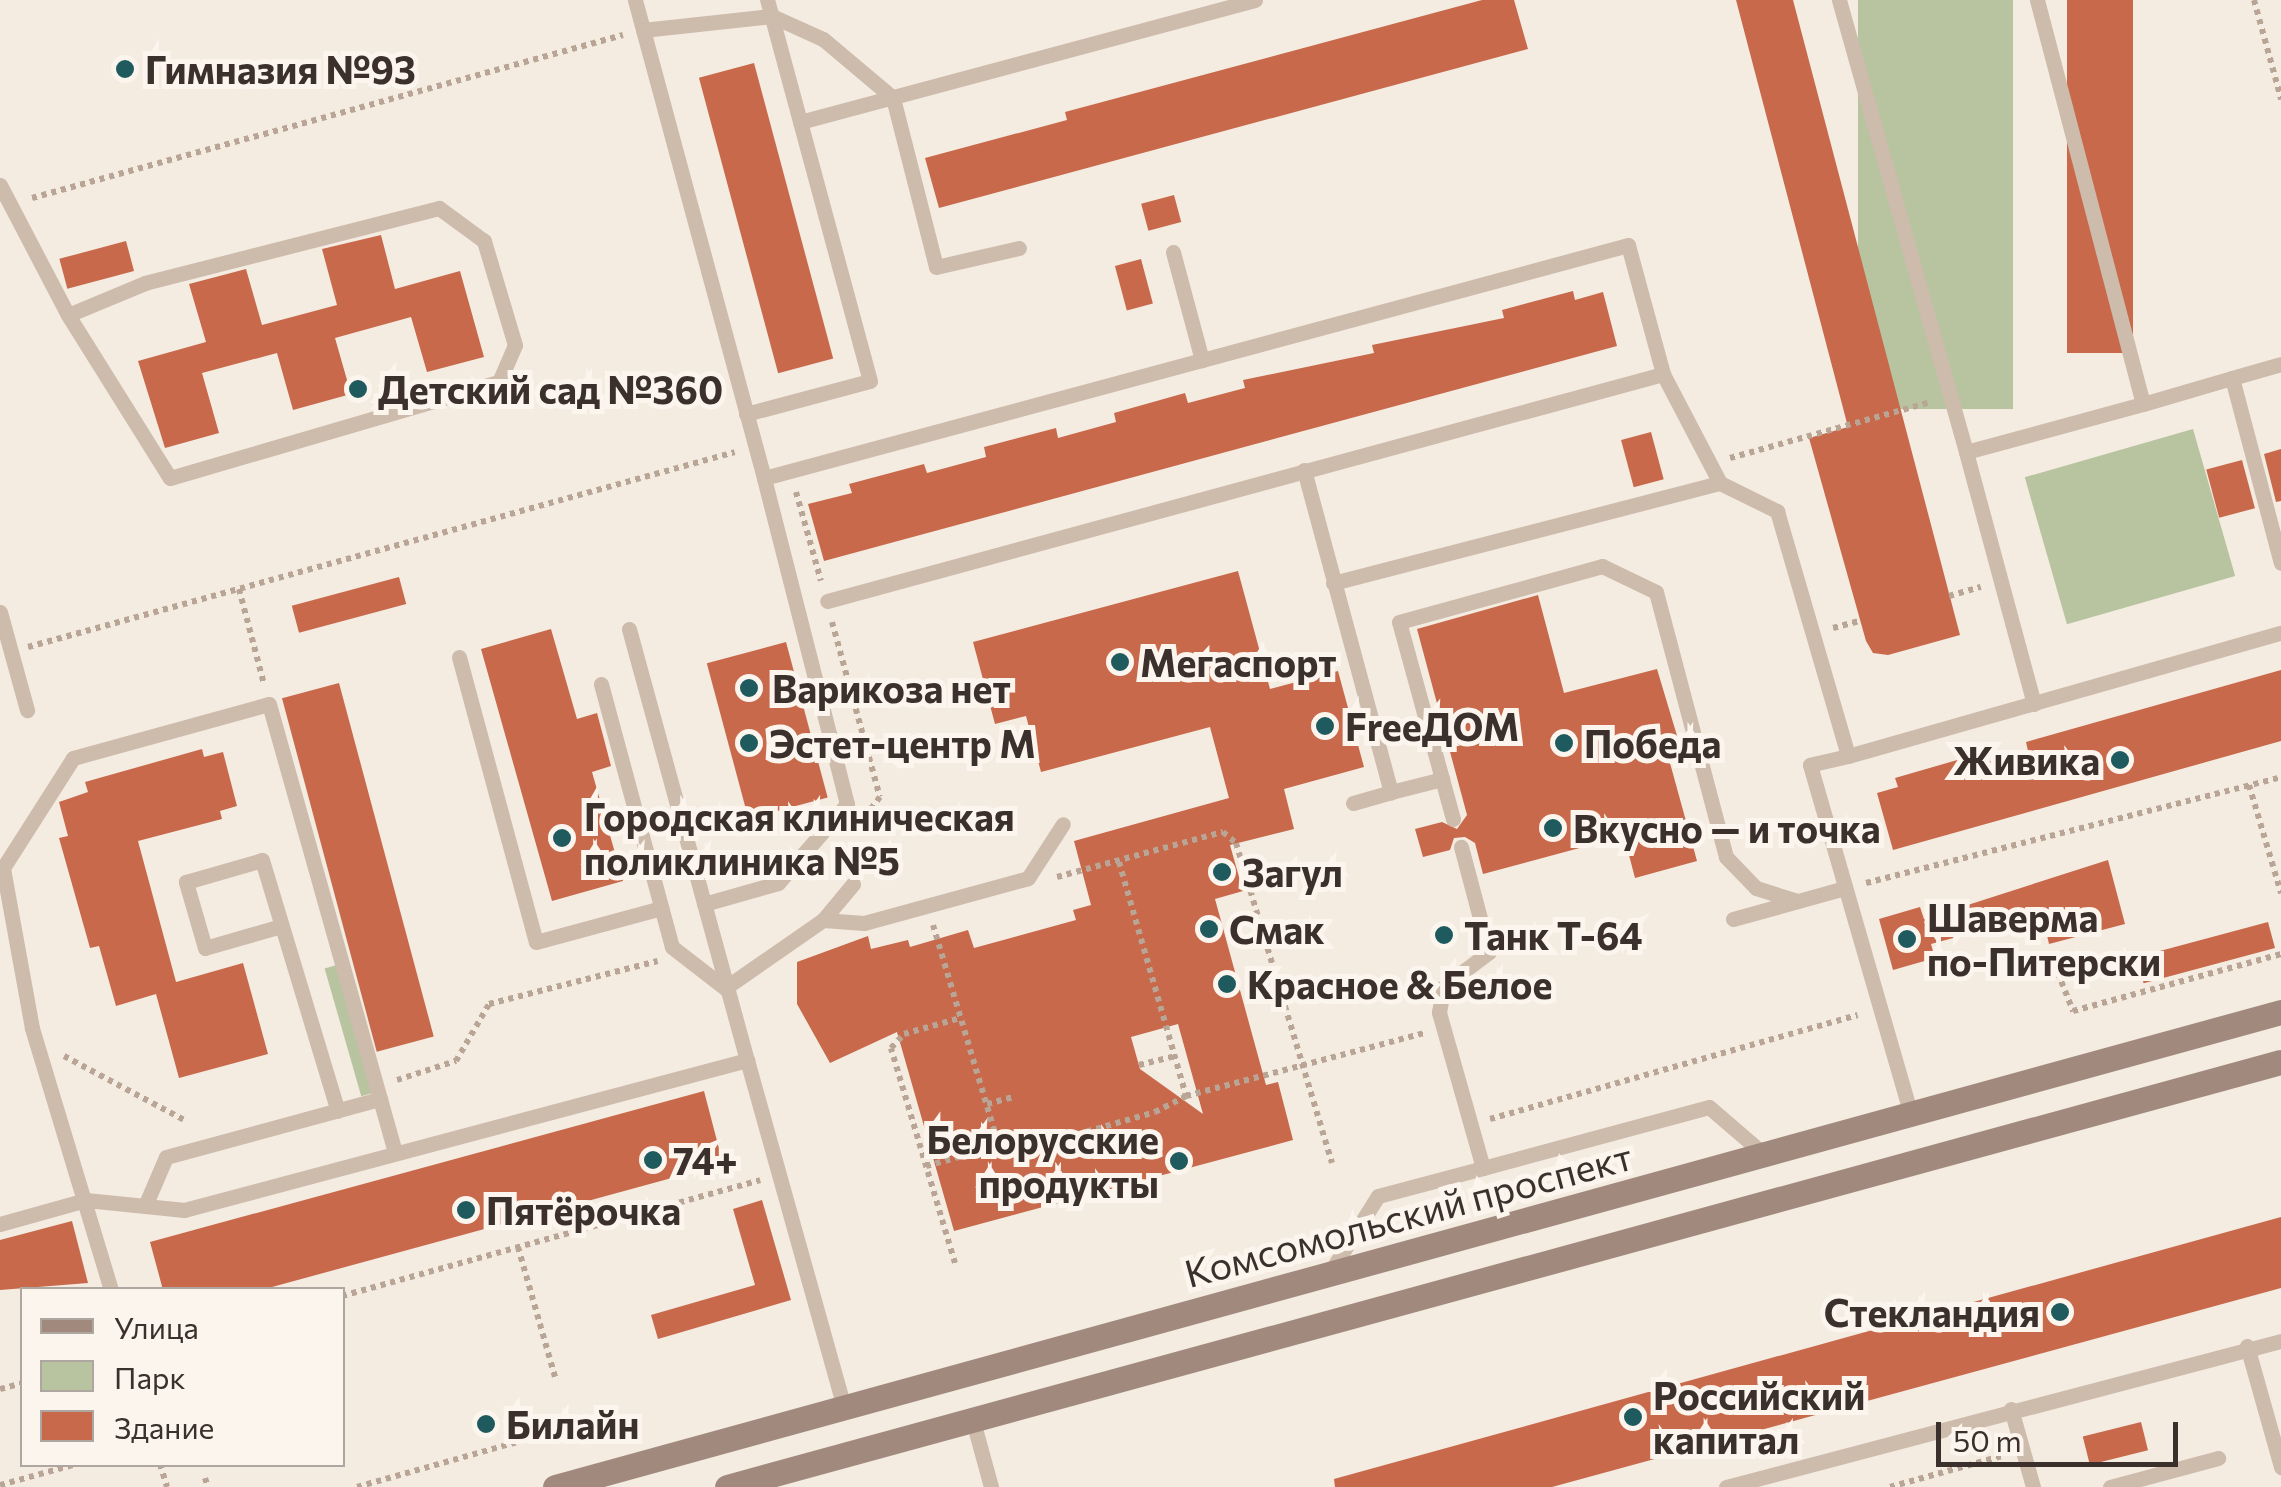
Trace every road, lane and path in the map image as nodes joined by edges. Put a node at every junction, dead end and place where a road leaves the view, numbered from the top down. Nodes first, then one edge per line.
1 (635, 0) edge
2 (1255, 0) edge
3 (1838, 0) edge
4 (2036, 0) edge
5 (2254, 0) edge
6 (769, 8) edge
7 (643, 30) junction
8 (892, 98) junction
9 (2281, 100) edge
10 (800, 122) junction
11 (0, 185) edge
12 (12, 204) junction
13 (1019, 248) dead end
14 (1173, 252) dead end
15 (68, 315) junction
16 (1202, 360) junction
17 (2281, 364) edge
18 (1663, 374) junction
19 (2232, 378) junction
20 (1950, 396) junction
21 (2143, 404) junction
22 (746, 414) junction
23 (755, 447) junction
24 (1966, 452) junction
25 (1710, 464) junction
26 (1304, 470) junction
27 (764, 478) junction
28 (1720, 483) junction
29 (2281, 563) edge
30 (1333, 583) junction
31 (239, 589) junction
32 (826, 601) dead end
33 (0, 612) edge
34 (628, 628) dead end
35 (2281, 633) edge
36 (11, 652) junction
37 (459, 656) dead end
38 (601, 684) dead end
39 (269, 704) junction
40 (2034, 704) junction
41 (27, 710) dead end
42 (1848, 756) junction
43 (2281, 776) edge
44 (1442, 779) junction
45 (2249, 785) junction
46 (1391, 792) junction
47 (1353, 803) dead end
48 (1453, 819) dead end
49 (1063, 824) dead end
50 (1460, 847) dead end
51 (2281, 858) edge
52 (2271, 860) junction
53 (1119, 861) junction
54 (1028, 878) junction
55 (853, 884) dead end
56 (1845, 888) junction
57 (2281, 893) edge
58 (1797, 901) junction
59 (704, 904) junction
60 (927, 905) junction
61 (661, 908) junction
62 (1733, 919) dead end
63 (823, 920) junction
64 (281, 926) junction
65 (2281, 954) edge
66 (682, 955) junction
67 (2054, 964) dead end
68 (725, 988) junction
69 (1879, 1009) junction
70 (2277, 1014) edge
71 (960, 1018) junction
72 (1462, 1021) dead end
73 (1443, 1028) junction
74 (36, 1041) junction
75 (2281, 1047) edge
76 (1174, 1056) junction
77 (747, 1060) junction
78 (2281, 1062) edge
79 (1139, 1065) dead end
80 (1302, 1066) junction
81 (2176, 1090) junction
82 (378, 1093) junction
83 (1186, 1096) junction
84 (1014, 1098) dead end
85 (986, 1104) junction
86 (338, 1110) junction
87 (1912, 1116) junction
88 (186, 1121) dead end
89 (1470, 1125) junction
90 (999, 1146) junction
91 (395, 1153) junction
92 (1766, 1156) junction
93 (1332, 1163) dead end
94 (926, 1166) junction
95 (1483, 1168) junction
96 (778, 1175) junction
97 (86, 1200) junction
98 (146, 1206) junction
99 (0, 1224) edge
100 (518, 1247) junction
101 (955, 1263) dead end
102 (1328, 1274) junction
103 (110, 1287) edge
104 (345, 1295) edge
105 (2281, 1341) edge
106 (2246, 1346) junction
107 (555, 1378) dead end
108 (2011, 1409) junction
109 (845, 1410) junction
110 (973, 1421) junction
111 (546, 1434) dead end
112 (2023, 1450) junction
113 (2218, 1458) dead end
114 (66, 1467) edge
115 (2281, 1467) edge
116 (0, 1486) edge
117 (358, 1487) edge
118 (554, 1487) edge
119 (727, 1487) edge
120 (992, 1487) edge
121 (1726, 1487) edge
122 (1890, 1487) edge
123 (2033, 1487) edge
124 (2110, 1487) edge

1 - 7 lane
2 - 8 lane
3 - 20 lane
4 - 21 lane
5 - 9 path
6 - 7 lane
6 - 8 lane
6 - 10 lane
7 - 12 path
7 - 22 lane
8 - 10 lane
8 - 13 lane
10 - 22 lane
11 - 12 lane
12 - 15 lane
14 - 16 lane
15 - 15 lane
16 - 18 lane
16 - 27 lane
17 - 19 lane
18 - 25 lane
18 - 26 lane
19 - 21 lane
19 - 29 lane
20 - 24 lane
20 - 25 path
21 - 24 lane
22 - 23 lane
23 - 27 lane
23 - 31 path
24 - 40 lane
25 - 28 lane
26 - 30 lane
26 - 32 lane
27 - 59 lane
28 - 30 lane
28 - 42 lane
30 - 46 lane
31 - 36 path
31 - 39 path
33 - 36 lane
34 - 59 lane
35 - 40 lane
36 - 41 lane
37 - 61 lane
38 - 61 lane
39 - 74 lane
39 - 82 lane
40 - 42 lane
42 - 56 lane
43 - 45 path
44 - 46 lane
44 - 48 lane
44 - 58 lane
45 - 52 path
45 - 56 path
46 - 47 lane
49 - 54 lane
50 - 73 lane
51 - 52 path
52 - 57 path
53 - 54 path
53 - 76 path
53 - 80 path
54 - 60 lane
55 - 63 lane
56 - 58 lane
56 - 69 lane
58 - 62 lane
59 - 68 lane
60 - 63 lane
60 - 71 path
61 - 66 lane
63 - 68 lane
64 - 64 lane
64 - 86 lane
65 - 67 path
66 - 68 lane
66 - 82 path
68 - 77 lane
69 - 87 lane
69 - 89 path
70 - 87 main road, Комсомольский проспект
71 - 85 path
71 - 94 path
72 - 73 lane
73 - 80 path
73 - 89 lane
74 - 88 path
74 - 97 lane
75 - 81 main road
76 - 79 path
76 - 83 path
77 - 91 lane
77 - 96 lane
78 - 81 main road
80 - 83 path
80 - 93 path
81 - 110 main road
82 - 86 lane
82 - 91 lane
83 - 90 path
84 - 85 path
85 - 90 path
86 - 98 lane
87 - 92 main road, Комсомольский проспект
89 - 95 lane
90 - 94 path
91 - 98 lane
92 - 95 lane
92 - 102 main road, Комсомольский проспект
94 - 101 path
95 - 102 lane
96 - 100 path
96 - 109 lane
97 - 98 lane
97 - 99 lane
97 - 103 lane
100 - 104 path
100 - 107 path
102 - 109 main road, Комсомольский проспект
105 - 106 lane
106 - 108 lane
106 - 115 lane
108 - 112 lane
108 - 121 lane
109 - 118 main road, Комсомольский проспект
110 - 119 main road
110 - 120 lane
111 - 117 path
112 - 122 path
112 - 123 lane
113 - 124 lane
114 - 116 path

